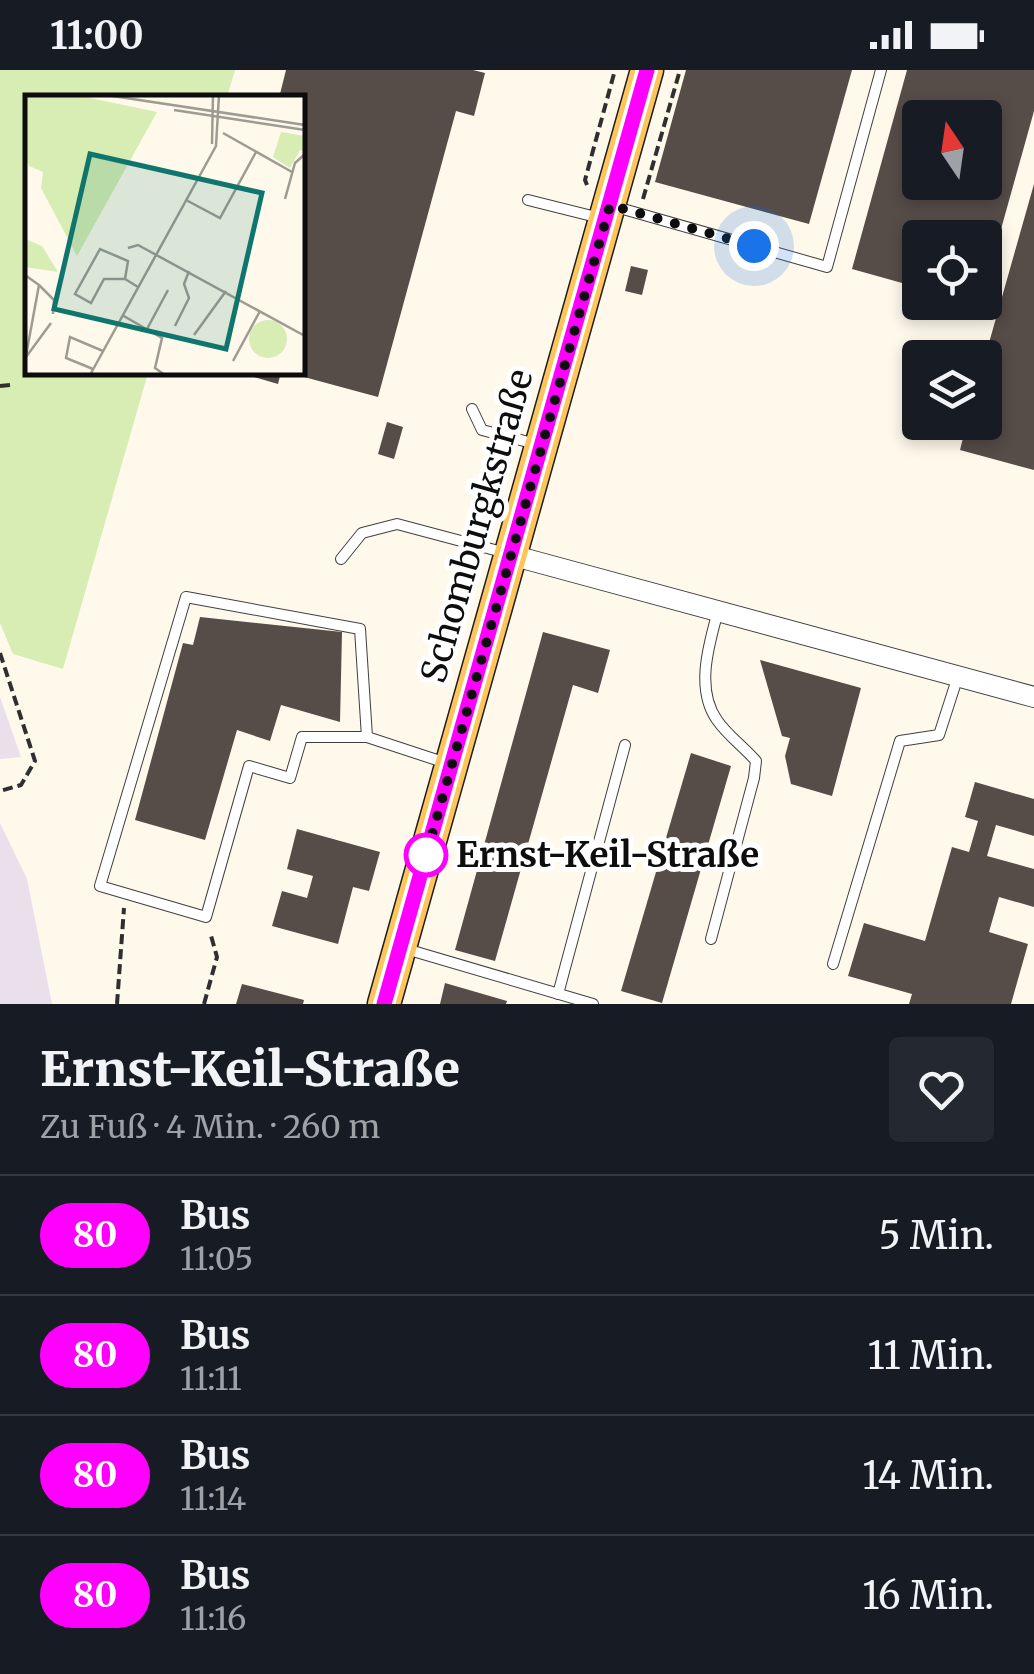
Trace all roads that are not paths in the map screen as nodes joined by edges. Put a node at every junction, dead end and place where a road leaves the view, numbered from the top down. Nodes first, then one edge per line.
1 (647, 70) edge
2 (881, 70) edge
3 (528, 200) dead end
4 (608, 212) junction
5 (472, 409) dead end
6 (540, 446) junction
7 (512, 555) junction
8 (341, 559) dead end
9 (718, 610) junction
10 (958, 675) junction
11 (1034, 697) edge
12 (366, 737) junction
13 (624, 745) dead end
14 (452, 764) junction
15 (712, 939) dead end
16 (400, 948) junction
17 (834, 964) dead end
18 (558, 994) junction
19 (384, 1004) edge
20 (593, 1004) edge

1 - 4 main road, Schomburgkstraße
2 - 4 lane
3 - 4 lane
4 - 6 main road, Schomburgkstraße
5 - 6 lane
6 - 7 main road, Schomburgkstraße
7 - 8 lane
7 - 9 street
7 - 14 main road, Schomburgkstraße
9 - 10 street
9 - 15 lane
10 - 11 street
10 - 17 lane
12 - 12 lane
12 - 14 lane
13 - 18 lane
14 - 16 main road, Schomburgkstraße
16 - 18 lane
16 - 19 main road, Schomburgkstraße
18 - 20 lane

